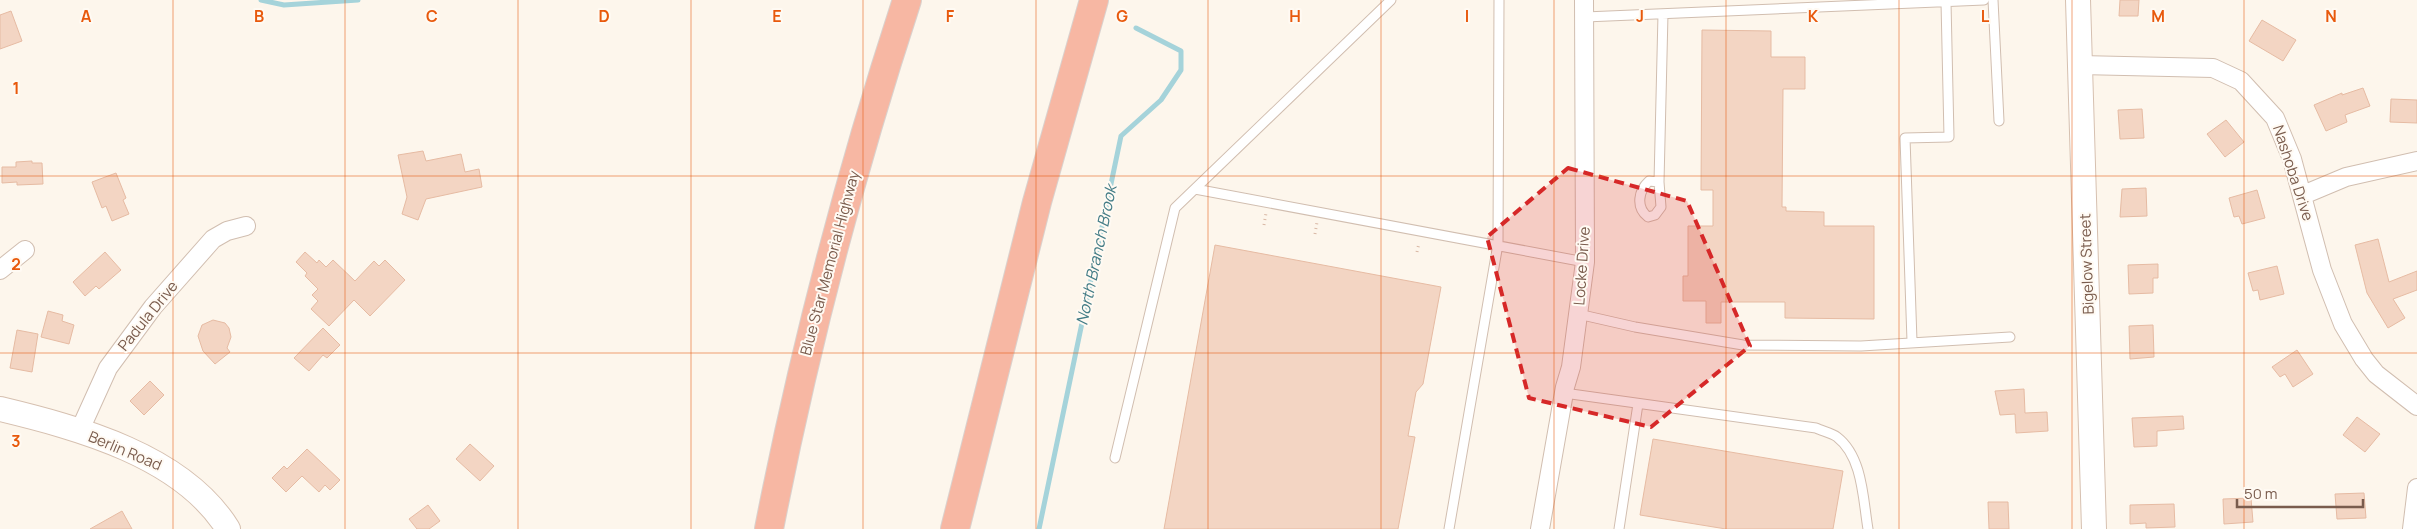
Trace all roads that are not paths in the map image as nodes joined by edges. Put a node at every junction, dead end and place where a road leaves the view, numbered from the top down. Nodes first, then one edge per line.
1 (906, 0) edge
2 (1094, 0) edge
3 (1391, 0) edge
4 (1499, 0) edge
5 (1984, 0) edge
6 (1993, 0) edge
7 (2078, 0) edge
8 (1946, 2) junction
9 (1584, 9) edge
10 (1663, 14) junction
11 (2080, 65) junction
12 (2000, 121) dead end
13 (2417, 161) edge
14 (1659, 182) dead end
15 (1195, 189) junction
16 (2303, 195) junction
17 (246, 226) dead end
18 (1498, 244) junction
19 (25, 250) dead end
20 (1585, 262) junction
21 (0, 270) edge
22 (1578, 314) junction
23 (2010, 337) dead end
24 (1912, 342) junction
25 (1564, 394) junction
26 (1638, 404) junction
27 (2417, 406) edge
28 (0, 409) edge
29 (79, 432) junction
30 (1115, 458) dead end
31 (2417, 488) edge
32 (228, 529) edge
33 (768, 529) edge
34 (955, 529) edge
35 (1448, 529) edge
36 (1540, 529) edge
37 (1619, 529) edge
38 (1868, 529) edge
39 (2094, 529) edge
40 (2412, 529) edge

1 - 33 highway, Blue Star Memorial Highway
2 - 34 highway
3 - 15 lane
4 - 18 lane
5 - 8 lane
6 - 12 lane
7 - 11 street, Bigelow Street
8 - 10 lane
8 - 24 lane
9 - 10 lane
9 - 20 street, Locke Drive
10 - 14 lane
11 - 16 street, Nashoba Drive
11 - 39 street, Bigelow Street
13 - 16 street
15 - 18 lane
15 - 30 lane
16 - 27 street, Nashoba Drive
17 - 29 street, Padula Drive
18 - 20 lane
18 - 35 lane
19 - 21 street
20 - 22 street, Locke Drive
22 - 24 lane
22 - 25 street, Locke Drive
23 - 24 lane
25 - 26 lane
25 - 36 street, Locke Drive
26 - 37 lane
26 - 38 lane
28 - 29 street, Berlin Road
29 - 32 street, Berlin Road
31 - 40 street

